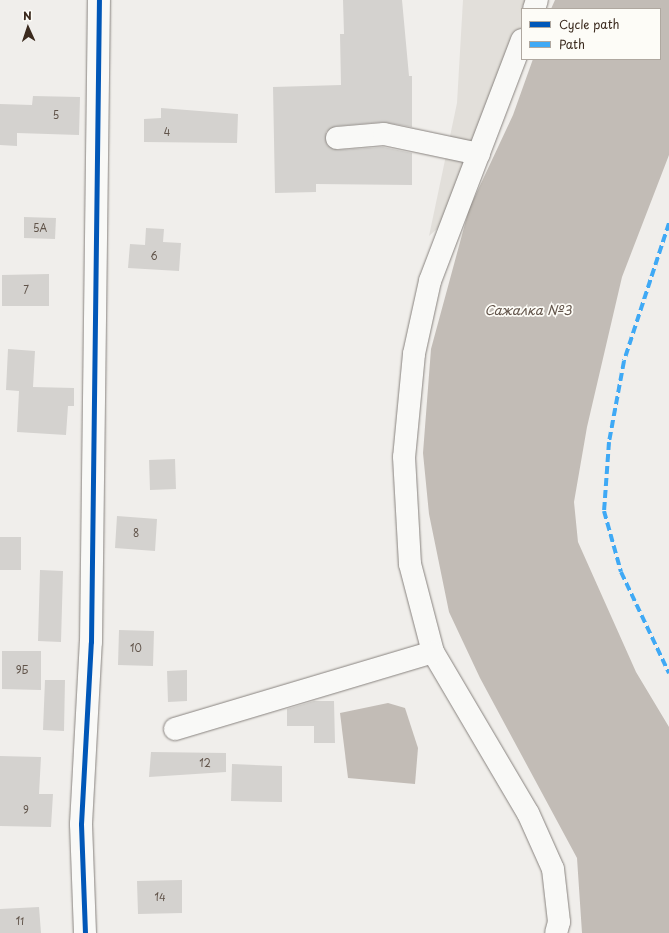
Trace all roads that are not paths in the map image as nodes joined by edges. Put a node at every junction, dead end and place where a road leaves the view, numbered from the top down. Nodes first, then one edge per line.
1 (99, 0) edge
2 (521, 43) edge
3 (337, 138) dead end
4 (479, 154) junction
5 (433, 652) junction
6 (175, 729) dead end
7 (85, 933) edge
8 (556, 933) edge

1 - 7 street
2 - 4 street
3 - 4 street
4 - 5 street
5 - 6 street
5 - 8 street

